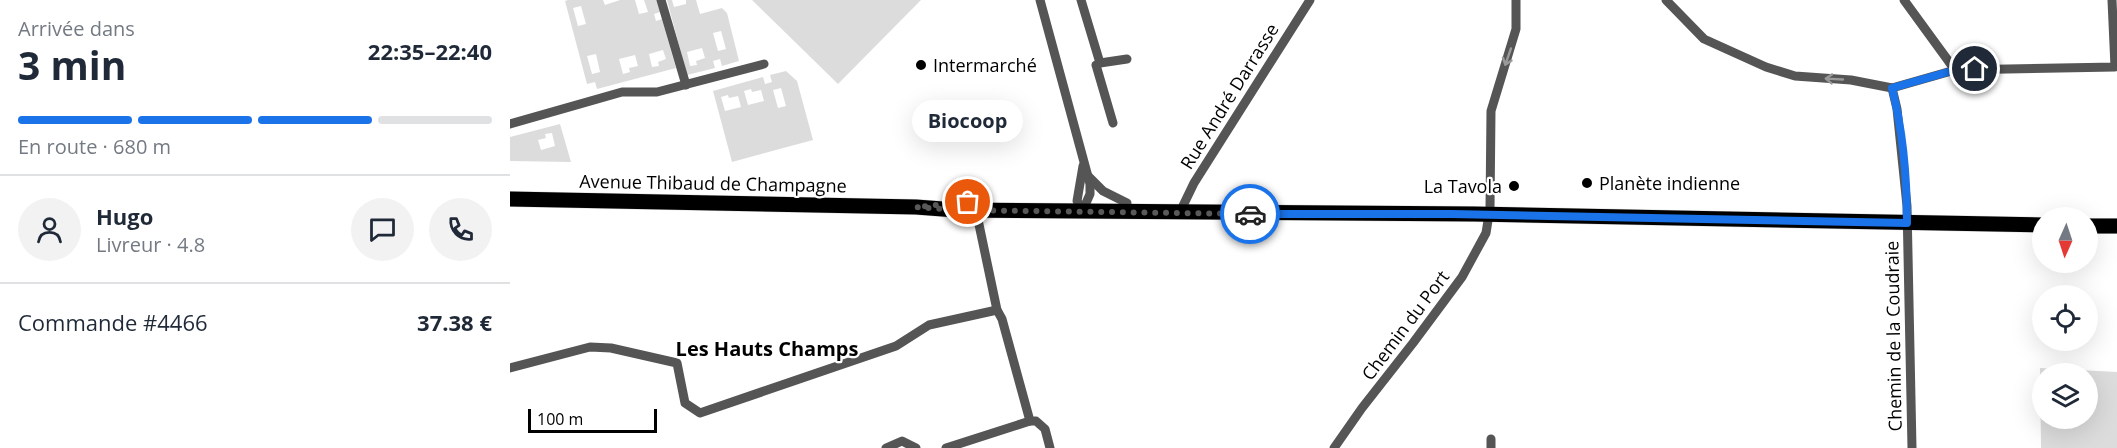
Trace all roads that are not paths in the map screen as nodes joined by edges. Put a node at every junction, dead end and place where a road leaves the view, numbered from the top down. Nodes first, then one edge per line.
1 (661, 0) edge
2 (1040, 0) edge
3 (1081, 0) edge
4 (1310, 0) edge
5 (1516, 0) edge
6 (1666, 0) edge
7 (1904, 0) edge
8 (2112, 0) edge
9 (1127, 59) dead end
10 (1100, 63) junction
11 (764, 64) dead end
12 (1955, 70) junction
13 (686, 85) junction
14 (1892, 88) junction
15 (1113, 123) dead end
16 (510, 124) edge
17 (1083, 165) junction
18 (1088, 176) junction
19 (510, 199) edge
20 (1127, 203) junction
21 (1082, 204) junction
22 (976, 206) junction
23 (1182, 209) junction
24 (1490, 215) junction
25 (1907, 223) junction
26 (2032, 225) edge
27 (2098, 226) edge
28 (2117, 226) edge
29 (997, 310) junction
30 (510, 368) edge
31 (1030, 420) junction
32 (886, 448) edge
33 (916, 448) edge
34 (946, 448) edge
35 (1050, 448) edge
36 (1334, 448) edge
37 (1912, 448) edge

1 - 13 street
2 - 17 street
3 - 10 street
4 - 23 street, Rue André Darrasse
5 -> 24 street, Chemin du Port
14 -> 6 street
7 - 12 street
8 - 12 street
9 - 10 street
10 - 15 street
11 - 13 street
12 - 14 street
13 - 16 street
14 - 25 street, Chemin de la Coudraie
17 - 18 street
17 - 21 street
18 - 20 street
18 - 21 street
19 - 22 main road, Avenue Thibaud de Champagne
20 - 21 main road, Avenue Thibaud de Champagne
20 - 23 main road, Avenue Thibaud de Champagne
21 - 22 main road, Avenue Thibaud de Champagne
21 - 23 main road, Avenue Thibaud de Champagne
22 - 29 street
23 - 24 main road, Avenue Thibaud de Champagne
24 - 25 main road, Avenue Thibaud de Champagne
24 - 36 street, Chemin du Port
25 - 26 main road, Avenue Thibaud de Champagne
25 - 37 street, Chemin de la Coudraie
27 - 28 main road
29 - 30 street
29 - 31 street
31 - 34 street
31 - 35 street
32 - 33 street

